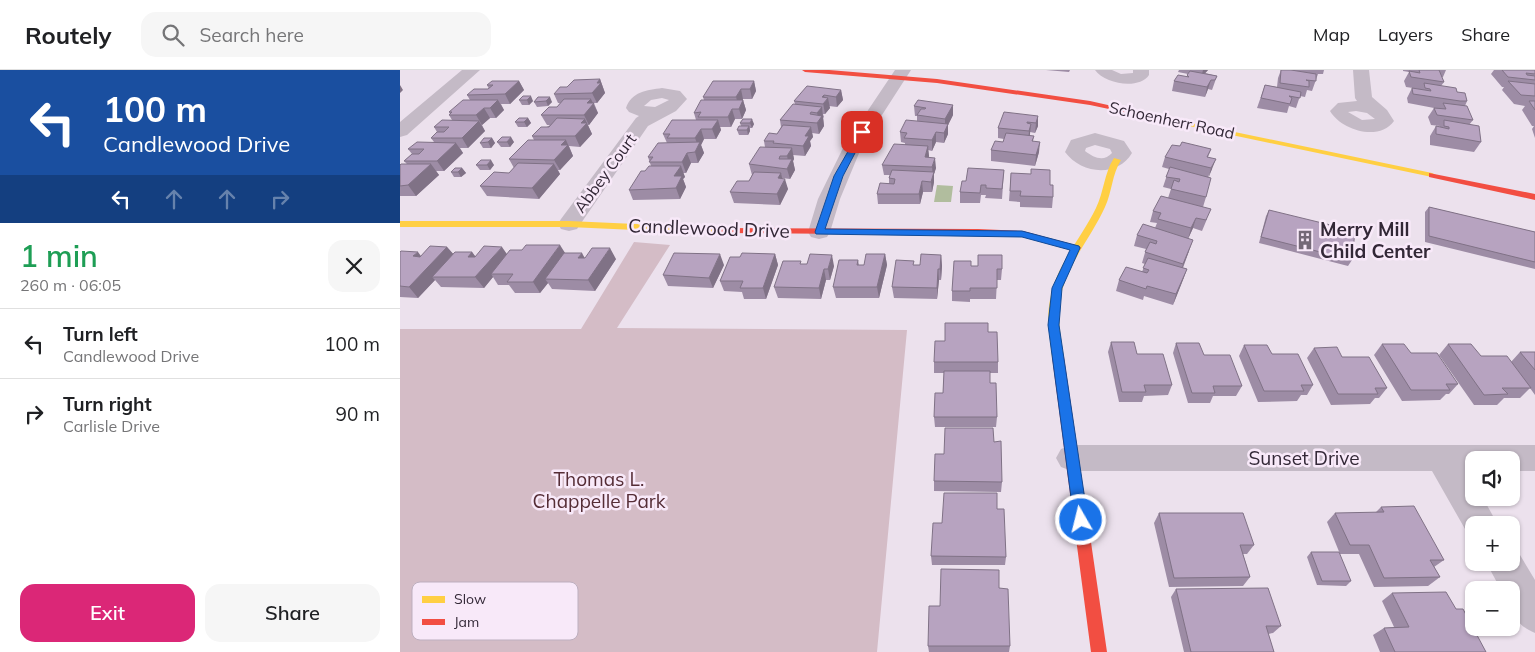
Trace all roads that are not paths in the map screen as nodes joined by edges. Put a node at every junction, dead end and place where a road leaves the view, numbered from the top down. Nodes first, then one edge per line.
1 (472, 70) edge
2 (805, 70) edge
3 (1103, 70) edge
4 (1141, 70) edge
5 (1361, 70) edge
6 (901, 74) edge
7 (1364, 105) dead end
8 (663, 110) dead end
9 (400, 131) edge
10 (1107, 166) dead end
11 (1535, 196) edge
12 (400, 224) edge
13 (569, 224) junction
14 (819, 232) junction
15 (1076, 248) junction
16 (1072, 458) junction
17 (1441, 458) junction
18 (1535, 458) edge
19 (1476, 516) edge
20 (1509, 571) edge
21 (1535, 614) edge
22 (1098, 652) edge

1 - 9 street
2 - 6 street, Schoenherr Road
3 - 4 street
5 - 7 street
6 - 11 street, Schoenherr Road
6 - 14 street
8 - 13 street, Abbey Court
10 - 15 street
12 - 13 street, Candlewood Drive
13 - 14 street, Candlewood Drive
14 - 15 street, Candlewood Drive
15 - 16 street
16 - 17 street, Sunset Drive
16 - 22 street
17 - 18 street, Sunset Drive
17 - 19 street
20 - 21 street

